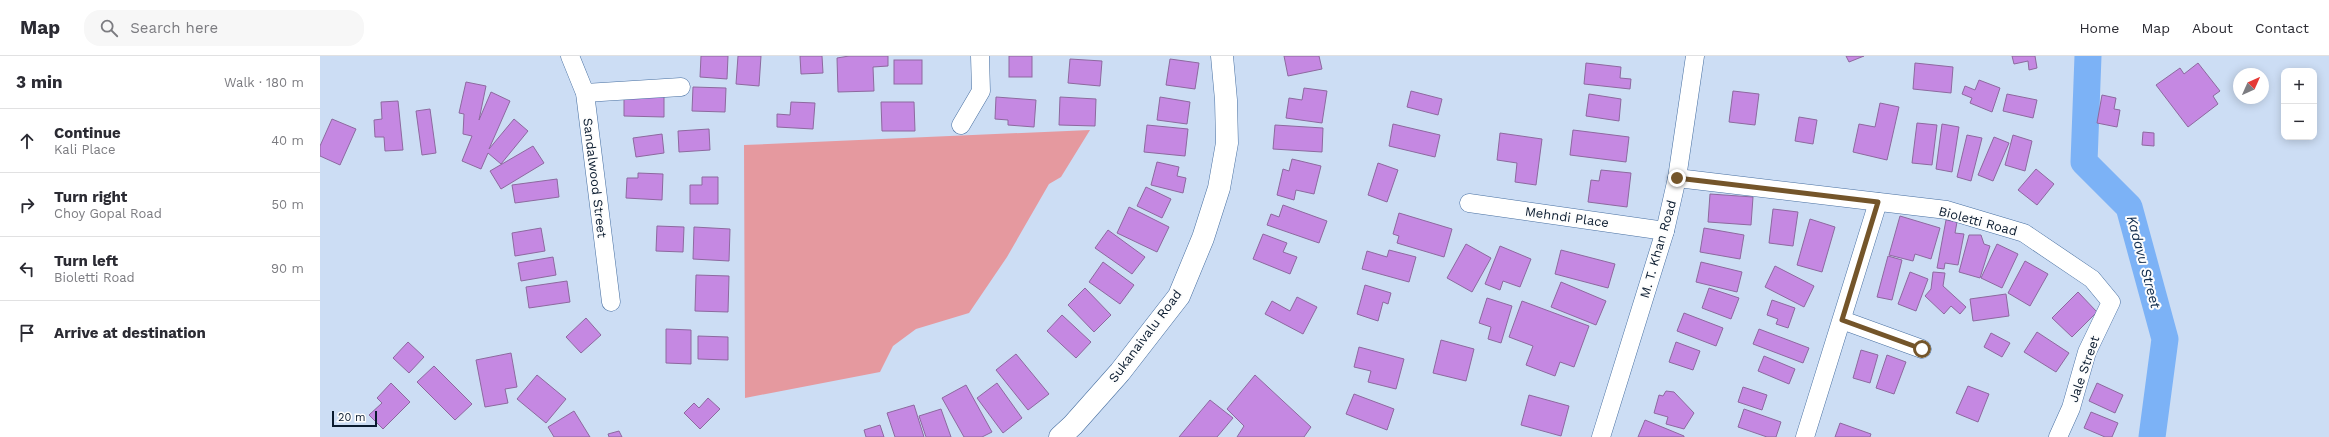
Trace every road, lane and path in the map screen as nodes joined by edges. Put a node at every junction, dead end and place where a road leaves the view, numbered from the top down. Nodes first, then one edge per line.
1 (570, 56) edge
2 (980, 56) edge
3 (1222, 56) edge
4 (1695, 56) edge
5 (681, 87) dead end
6 (585, 93) junction
7 (961, 124) dead end
8 (1677, 178) junction
9 (1878, 202) junction
10 (1469, 203) dead end
11 (1665, 231) junction
12 (611, 302) dead end
13 (2111, 302) joint
14 (1842, 320) junction
15 (1922, 349) dead end
16 (1060, 437) edge
17 (1601, 437) edge
18 (1805, 437) edge
19 (2058, 437) edge

1 - 6 street, Sandalwood Street
2 - 7 street
3 - 16 main road, Sukanaivalu Road
4 - 8 street, M. T. Khan Road
5 - 6 street
6 - 12 street, Sandalwood Street
8 - 9 street, Bioletti Road
8 - 11 street, M. T. Khan Road
9 - 13 street, Bioletti Road
9 - 14 street
10 - 11 street, Mehndi Place
11 - 17 street, M. T. Khan Road
13 - 19 street, Jale Street
14 - 15 street
14 - 18 street

